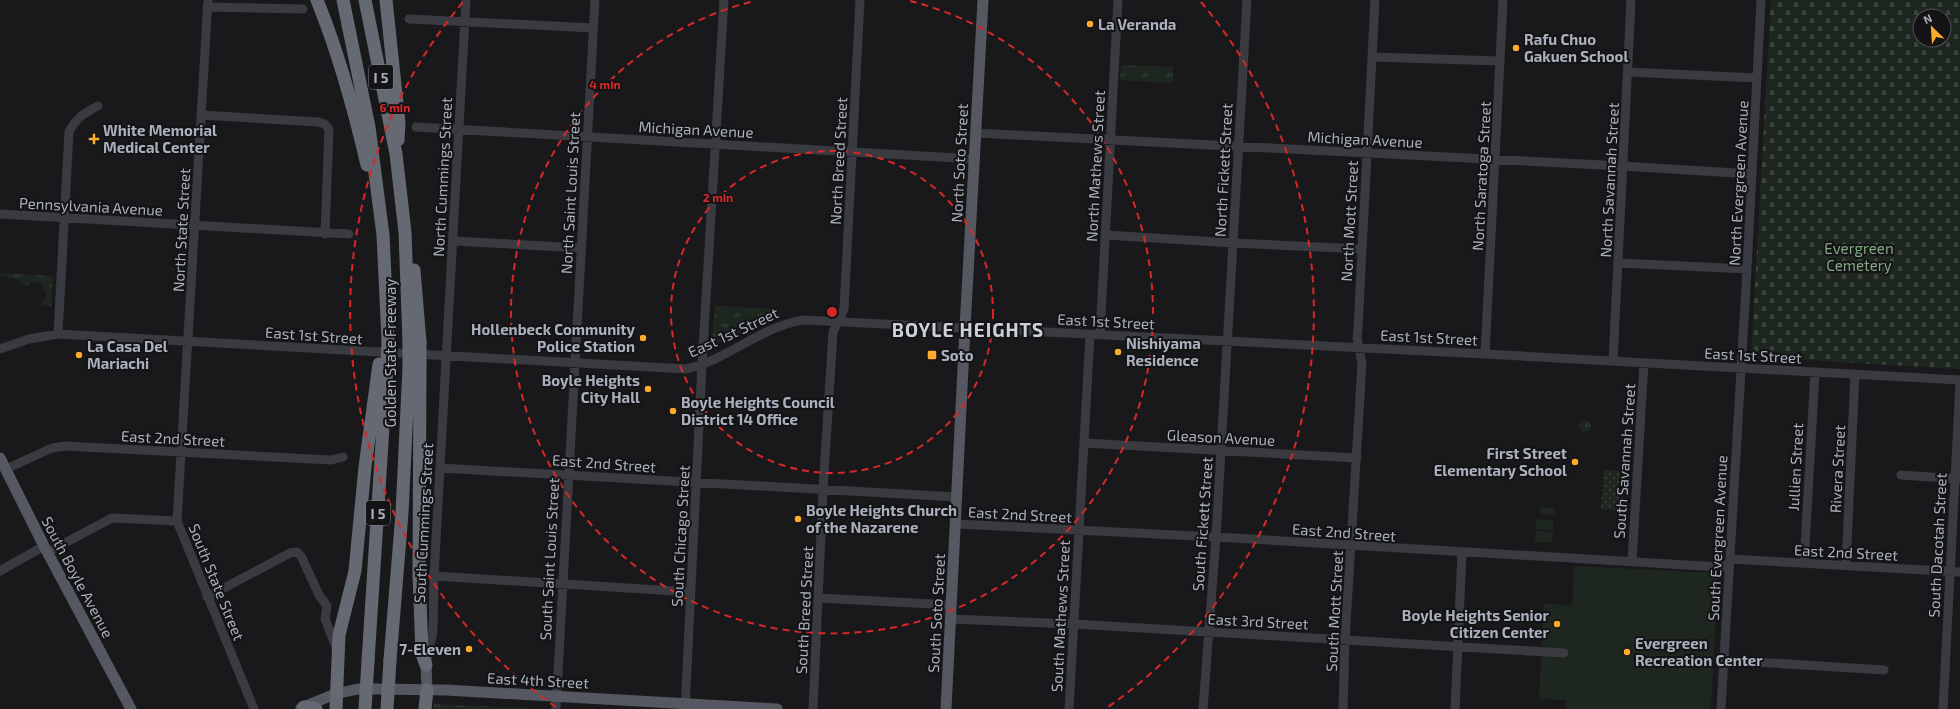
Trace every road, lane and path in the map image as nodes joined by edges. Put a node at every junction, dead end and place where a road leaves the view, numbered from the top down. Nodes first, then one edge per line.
1 (317, 0) edge
2 (343, 0) edge
3 (365, 0) edge
4 (386, 0) edge
5 (466, 0) edge
6 (595, 0) edge
7 (724, 0) edge
8 (860, 0) edge
9 (983, 0) edge
10 (1118, 0) edge
11 (1247, 0) edge
12 (1375, 0) edge
13 (1503, 0) edge
14 (1631, 0) edge
15 (1761, 0) edge
16 (208, 4) edge
17 (303, 9) dead end
18 (409, 19) dead end
19 (464, 21) junction
20 (593, 28) junction
21 (1372, 57) junction
22 (1500, 61) junction
23 (1629, 72) junction
24 (1757, 78) junction
25 (98, 106) dead end
26 (201, 115) junction
27 (416, 127) dead end
28 (458, 130) junction
29 (976, 133) junction
30 (587, 136) junction
31 (1110, 140) junction
32 (715, 144) junction
33 (1238, 146) junction
34 (854, 151) junction
35 (1367, 153) junction
36 (396, 154) junction
37 (975, 160) junction
38 (1494, 160) junction
39 (1622, 166) junction
40 (1752, 174) junction
41 (0, 214) edge
42 (65, 218) junction
43 (195, 227) junction
44 (325, 234) junction
45 (349, 234) dead end
46 (1106, 234) junction
47 (382, 235) junction
48 (453, 241) junction
49 (1233, 243) junction
50 (581, 248) junction
51 (1361, 249) junction
52 (1619, 263) junction
53 (1748, 269) junction
54 (838, 322) junction
55 (965, 328) junction
56 (58, 334) junction
57 (1090, 334) junction
58 (1100, 334) junction
59 (1228, 340) junction
60 (189, 341) junction
61 (1360, 348) junction
62 (0, 349) edge
63 (1485, 354) junction
64 (446, 356) junction
65 (1613, 361) junction
66 (1644, 363) junction
67 (383, 364) junction
68 (574, 364) junction
69 (702, 366) junction
70 (414, 367) junction
71 (1740, 368) junction
72 (1815, 372) junction
73 (1855, 374) junction
74 (1960, 382) edge
75 (1084, 443) junction
76 (1221, 451) junction
77 (181, 452) junction
78 (0, 458) edge
79 (343, 458) dead end
80 (1356, 458) junction
81 (440, 468) junction
82 (6, 469) junction
83 (568, 474) junction
84 (1902, 475) dead end
85 (1958, 479) edge
86 (697, 483) junction
87 (823, 490) junction
88 (957, 497) junction
89 (177, 521) junction
90 (956, 524) junction
91 (1079, 530) junction
92 (1216, 537) junction
93 (1352, 547) junction
94 (46, 549) junction
95 (1462, 553) junction
96 (1632, 561) junction
97 (1730, 561) junction
98 (1804, 564) junction
99 (1846, 565) junction
100 (0, 571) edge
101 (1955, 572) edge
102 (434, 576) junction
103 (562, 584) junction
104 (691, 592) junction
105 (207, 597) junction
106 (819, 598) junction
107 (951, 606) junction
108 (950, 619) junction
109 (1074, 624) junction
110 (1208, 633) junction
111 (1345, 640) junction
112 (1458, 646) junction
113 (338, 653) junction
114 (1564, 653) dead end
115 (1724, 660) junction
116 (426, 665) junction
117 (1884, 670) dead end
118 (427, 690) junction
119 (335, 694) junction
120 (556, 696) junction
121 (685, 706) edge
122 (307, 708) edge
123 (131, 709) edge
124 (254, 709) edge
125 (336, 709) edge
126 (365, 709) edge
127 (387, 709) edge
128 (425, 709) edge
129 (556, 709) edge
130 (777, 709) edge
131 (814, 709) edge
132 (946, 709) edge
133 (1069, 709) edge
134 (1203, 709) edge
135 (1343, 709) edge
136 (1455, 709) edge
137 (1721, 709) edge
138 (1943, 709) edge

1 - 47 highway
2 - 47 highway, Golden State Freeway / I 5
3 - 36 highway, Golden State Freeway / I 5
4 - 36 highway
5 - 19 street, North Cummings Street
6 - 20 street, North Saint Louis Street
7 - 32 street, South Chicago Street
8 - 34 street, North Breed Street
9 - 29 main road, North Soto Street
10 - 31 street, North Mathews Street
11 - 33 street, North Fickett Street
12 - 21 street, North Mott Street
13 - 22 street, North Saratoga Street
14 - 23 street, North Savannah Street
15 - 24 street, North Evergreen Avenue
16 - 17 street
16 - 26 street, North State Street
18 - 19 street
19 - 20 street
19 - 28 street, North Cummings Street
20 - 30 street, North Saint Louis Street
21 - 22 street
21 - 35 street, North Mott Street
22 - 38 street, North Saratoga Street
23 - 24 street
23 - 39 street, North Savannah Street
24 - 40 street, North Evergreen Avenue
25 - 42 street
26 - 43 street, North State Street
26 - 44 street
27 - 28 street, Michigan Avenue
28 - 30 street, Michigan Avenue
28 - 48 street, North Cummings Street
29 - 31 street, Michigan Avenue
29 - 37 main road, North Soto Street
30 - 32 street, Michigan Avenue
30 - 50 street, North Saint Louis Street
31 - 33 street, Michigan Avenue
31 - 46 street, North Mathews Street
32 - 34 street, Michigan Avenue
32 - 69 street, South Chicago Street
33 - 35 street, Michigan Avenue
33 - 49 street, North Fickett Street
34 - 37 street, Michigan Avenue
34 - 54 street, North Breed Street
35 - 38 street, Michigan Avenue
35 - 51 street, North Mott Street
36 - 70 highway, Golden State Freeway / I 5, bridge
37 - 55 main road, North Soto Street
38 - 39 street, Michigan Avenue
38 - 63 street, North Saratoga Street
39 - 40 street, Michigan Avenue
39 - 52 street, North Savannah Street
40 - 53 street, North Evergreen Avenue
41 - 42 street, Pennsylvania Avenue
42 - 43 street, Pennsylvania Avenue
42 - 56 street
43 - 44 street, Pennsylvania Avenue
43 - 60 street, North State Street
44 - 45 street, Pennsylvania Avenue
46 - 49 street
46 - 58 street, North Mathews Street
47 - 67 highway, Golden State Freeway / I 5, bridge
48 - 50 street
48 - 64 street, North Cummings Street
49 - 51 street
49 - 59 street, North Fickett Street
50 - 68 street, North Saint Louis Street
51 - 61 street, North Mott Street
52 - 53 street
52 - 65 street, North Savannah Street
53 - 71 street, North Evergreen Avenue
54 - 55 street, East 1st Street
54 - 69 street, East 1st Street
54 - 87 street, South Breed Street
55 - 57 street, East 1st Street
55 - 88 main road, South Soto Street
56 - 60 street, East 1st Street
56 - 62 street, East 1st Street
57 - 58 street, East 1st Street
57 - 75 street, South Mathews Street
58 - 59 street, East 1st Street
59 - 61 street, East 1st Street
59 - 76 street, South Fickett Street
60 - 64 street, East 1st Street
60 - 77 street, South State Street
61 - 63 street, East 1st Street
61 - 80 street, South Mott Street
63 - 65 street, East 1st Street
64 - 68 street, East 1st Street
64 - 81 street, South Cummings Street
65 - 66 street, East 1st Street
66 - 71 street, East 1st Street
66 - 96 street, South Savannah Street
67 - 113 highway
67 - 126 highway, Golden State Freeway / I 5, bridge
68 - 69 street, East 1st Street
68 - 83 street, South Saint Louis Street
69 - 86 street, South Chicago Street
70 - 116 highway
70 - 127 highway, Golden State Freeway / I 5, bridge
71 - 72 street, East 1st Street
71 - 97 street, South Evergreen Avenue
72 - 73 street, East 1st Street
72 - 98 street, Jullien Street
73 - 74 street, East 1st Street
73 - 99 street, Rivera Street
74 - 85 street, South Dacotah Street
75 - 76 street, Gleason Avenue
75 - 91 street, South Mathews Street
76 - 80 street, Gleason Avenue
76 - 92 street, South Fickett Street
77 - 79 street, East 2nd Street
77 - 82 street, East 2nd Street
77 - 89 street, South State Street
78 - 82 main road, South Boyle Avenue
80 - 93 street, South Mott Street
81 - 83 street, East 2nd Street
81 - 102 street, South Cummings Street
82 - 94 main road, South Boyle Avenue
83 - 86 street, East 2nd Street
83 - 103 street, South Saint Louis Street
84 - 85 street
85 - 101 street, South Dacotah Street
86 - 87 street, East 2nd Street
86 - 104 street, South Chicago Street
87 - 88 street, East 2nd Street
87 - 106 street, South Breed Street
88 - 90 main road, South Soto Street
89 - 94 street
89 - 105 street, South State Street
90 - 91 street, East 2nd Street
90 - 107 main road, South Soto Street
91 - 92 street, East 2nd Street
91 - 109 street, South Mathews Street
92 - 93 street, East 2nd Street
92 - 110 street, South Fickett Street
93 - 95 street, East 2nd Street
93 - 111 street, South Mott Street
94 - 100 street
94 - 123 main road, South Boyle Avenue
95 - 96 street, East 2nd Street
95 - 112 street
96 - 97 street, East 2nd Street
97 - 98 street, East 2nd Street
97 - 115 street, South Evergreen Avenue
98 - 99 street, East 2nd Street
99 - 101 street, East 2nd Street
101 - 138 street, South Dacotah Street
102 - 103 street
102 - 116 street, South Cummings Street
103 - 104 street
103 - 120 street, South Saint Louis Street
104 - 121 street, South Chicago Street
105 - 113 street
105 - 124 street, South State Street
106 - 107 street
106 - 131 street, South Breed Street
107 - 108 main road, South Soto Street
108 - 109 street, East 3rd Street
108 - 132 main road, South Soto Street
109 - 110 street, East 3rd Street
109 - 133 street, South Mathews Street
110 - 111 street, East 3rd Street
110 - 134 street, South Fickett Street
111 - 112 street, East 3rd Street
111 - 135 street, South Mott Street
112 - 114 street, East 3rd Street
112 - 136 street
113 - 119 highway
115 - 117 street
115 - 137 street, South Evergreen Avenue
116 - 118 main road, South Cummings Street
118 - 119 main road, East 4th Street
118 - 120 main road, East 4th Street
118 - 128 highway
119 - 122 main road, East 4th Street
119 - 125 highway
120 - 121 main road, East 4th Street
120 - 129 street, South Saint Louis Street
121 - 130 main road, East 4th Street

